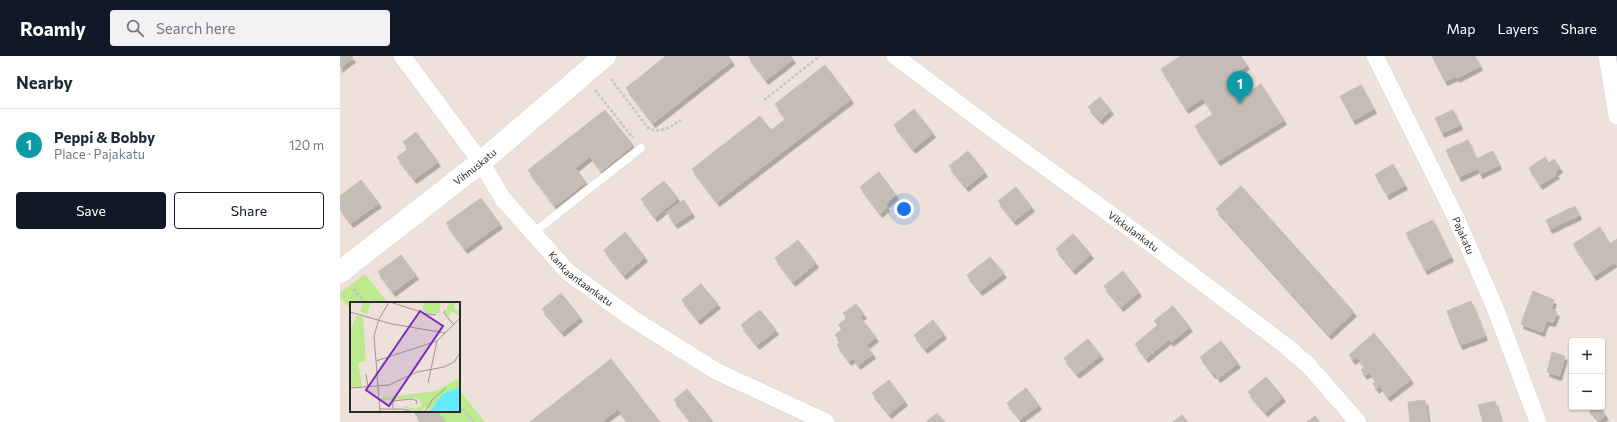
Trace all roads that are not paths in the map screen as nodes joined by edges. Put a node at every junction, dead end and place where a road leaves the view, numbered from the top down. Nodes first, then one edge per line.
1 (402, 56) edge
2 (895, 56) edge
3 (1375, 56) edge
4 (1607, 56) edge
5 (607, 66) edge
6 (1617, 116) edge
7 (641, 148) road end
8 (481, 162) junction
9 (533, 233) junction
10 (340, 272) edge
11 (826, 422) edge
12 (1358, 422) edge
13 (1538, 422) edge

1 - 8 street, Kankaantaankatu
2 - 12 street, Vikkulankatu
3 - 13 street, Pajakatu
4 - 6 street
5 - 8 street, Vihnuskatu
7 - 9 lane
8 - 9 street, Kankaantaankatu
8 - 10 street, Vihnuskatu
9 - 11 street, Kankaantaankatu

